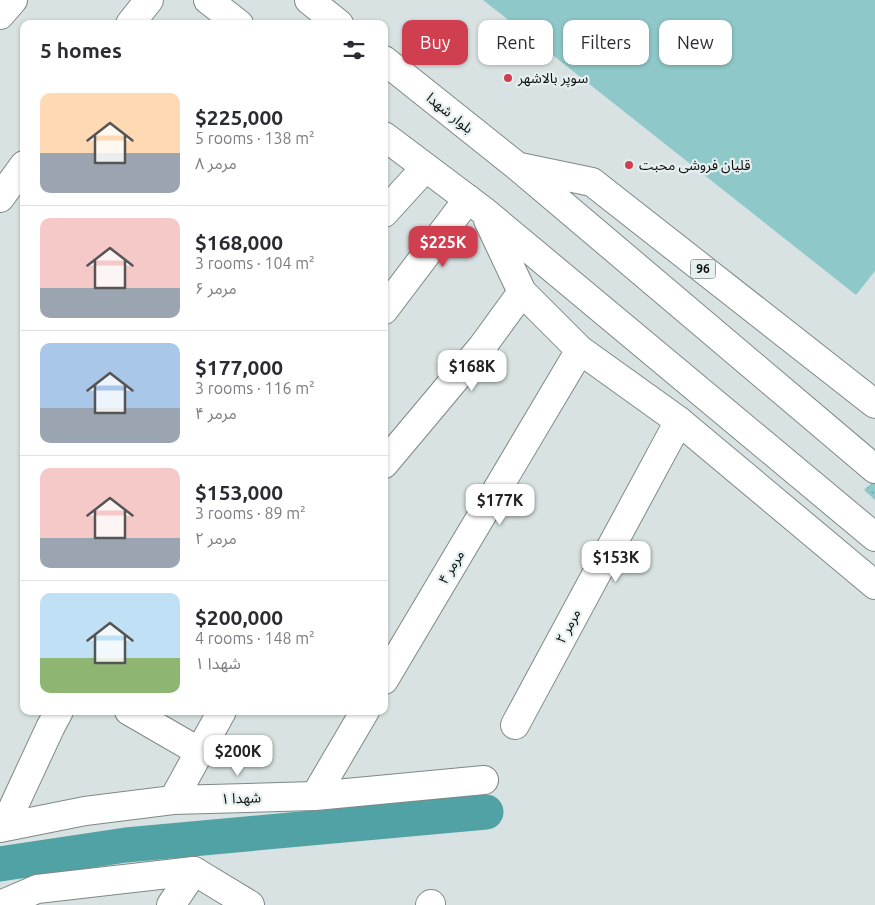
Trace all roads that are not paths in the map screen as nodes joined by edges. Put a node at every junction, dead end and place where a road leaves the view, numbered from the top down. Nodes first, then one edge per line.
1 (13, 0) edge
2 (149, 0) edge
3 (208, 0) edge
4 (309, 0) edge
5 (0, 15) edge
6 (133, 20) edge
7 (234, 20) edge
8 (334, 20) edge
9 (388, 63) edge
10 (388, 139) edge
11 (517, 166) junction
12 (425, 168) junction
13 (20, 170) edge
14 (0, 198) edge
15 (476, 206) junction
16 (388, 209) edge
17 (522, 292) junction
18 (388, 305) edge
19 (580, 350) junction
20 (875, 404) edge
21 (679, 421) junction
22 (388, 459) edge
23 (875, 469) edge
24 (875, 537) edge
25 (875, 585) edge
26 (388, 673) edge
27 (58, 715) edge
28 (136, 715) edge
29 (220, 715) edge
30 (361, 715) edge
31 (515, 725) dead end
32 (200, 752) junction
33 (484, 780) dead end
34 (315, 796) junction
35 (173, 800) junction
36 (2, 828) edge
37 (194, 871) junction
38 (0, 905) edge
39 (171, 905) edge
40 (250, 905) edge

1 - 5 main road
2 - 6 main road
3 - 7 main road
4 - 8 main road
9 - 11 main road, بلوار شهدا / 96
10 - 12 main road
11 - 20 main road, 96
11 - 23 main road, بلوار شهدا
12 - 15 main road
12 - 16 main road
13 - 14 main road
15 - 17 main road
15 - 18 main road
15 - 24 main road
17 - 19 main road
17 - 22 main road
19 - 21 main road
19 - 26 main road, مرمر ۴
21 - 25 main road
21 - 31 main road, مرمر ۲
27 - 36 main road
28 - 32 main road
29 - 32 main road
30 - 34 main road
32 - 35 main road
33 - 34 main road, شهدا ۱
34 - 35 main road, شهدا ۱
35 - 36 main road, شهدا ۱
37 - 38 main road
37 - 39 main road
37 - 40 main road

